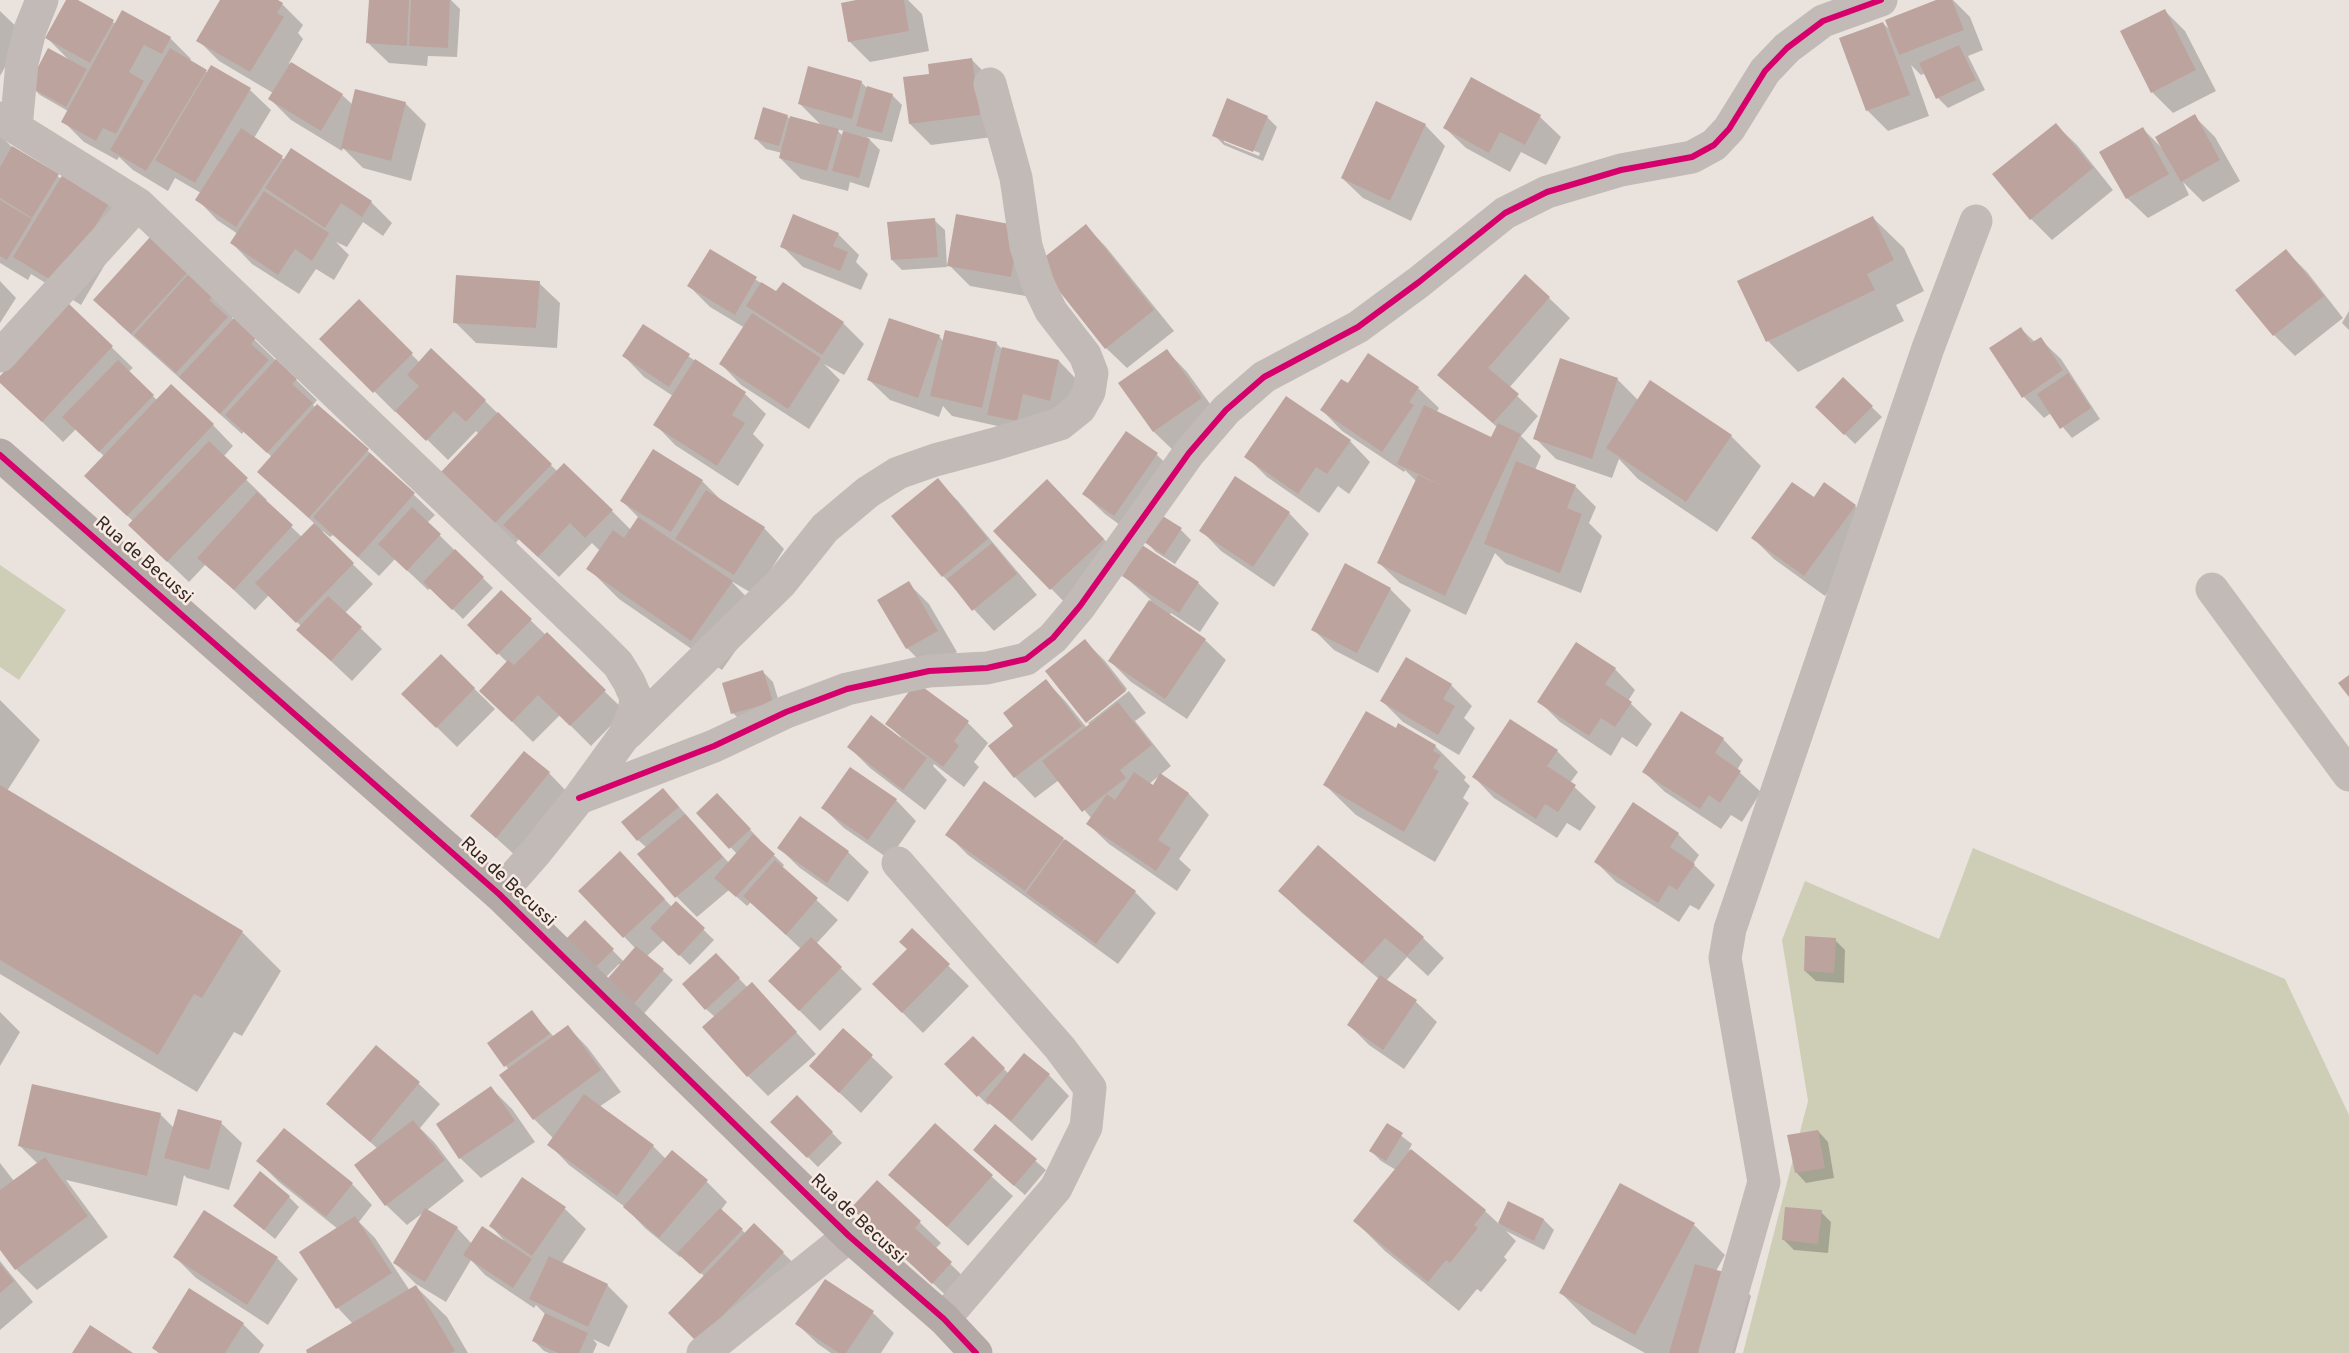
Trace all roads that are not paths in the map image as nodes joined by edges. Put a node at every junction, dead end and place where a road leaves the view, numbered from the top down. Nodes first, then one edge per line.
1 (42, 0) edge
2 (1881, 0) edge
3 (990, 84) dead end
4 (8, 123) edge
5 (138, 204) junction
6 (1976, 221) dead end
7 (0, 356) edge
8 (0, 455) edge
9 (2212, 589) dead end
10 (624, 736) junction
11 (2349, 775) edge
12 (579, 798) junction
13 (898, 863) dead end
14 (499, 894) junction
15 (849, 1236) junction
16 (944, 1319) junction
17 (703, 1353) edge
18 (976, 1353) edge
19 (1715, 1353) edge

1 - 4 street
2 - 12 street
3 - 10 street
4 - 5 street
5 - 7 street
5 - 10 street
6 - 19 street
8 - 14 street, Rua de Becussi
9 - 11 street
10 - 12 street
12 - 14 street
13 - 16 street
14 - 15 street, Rua de Becussi
15 - 16 street, Rua de Becussi
15 - 17 street
16 - 18 street, Rua de Becussi

